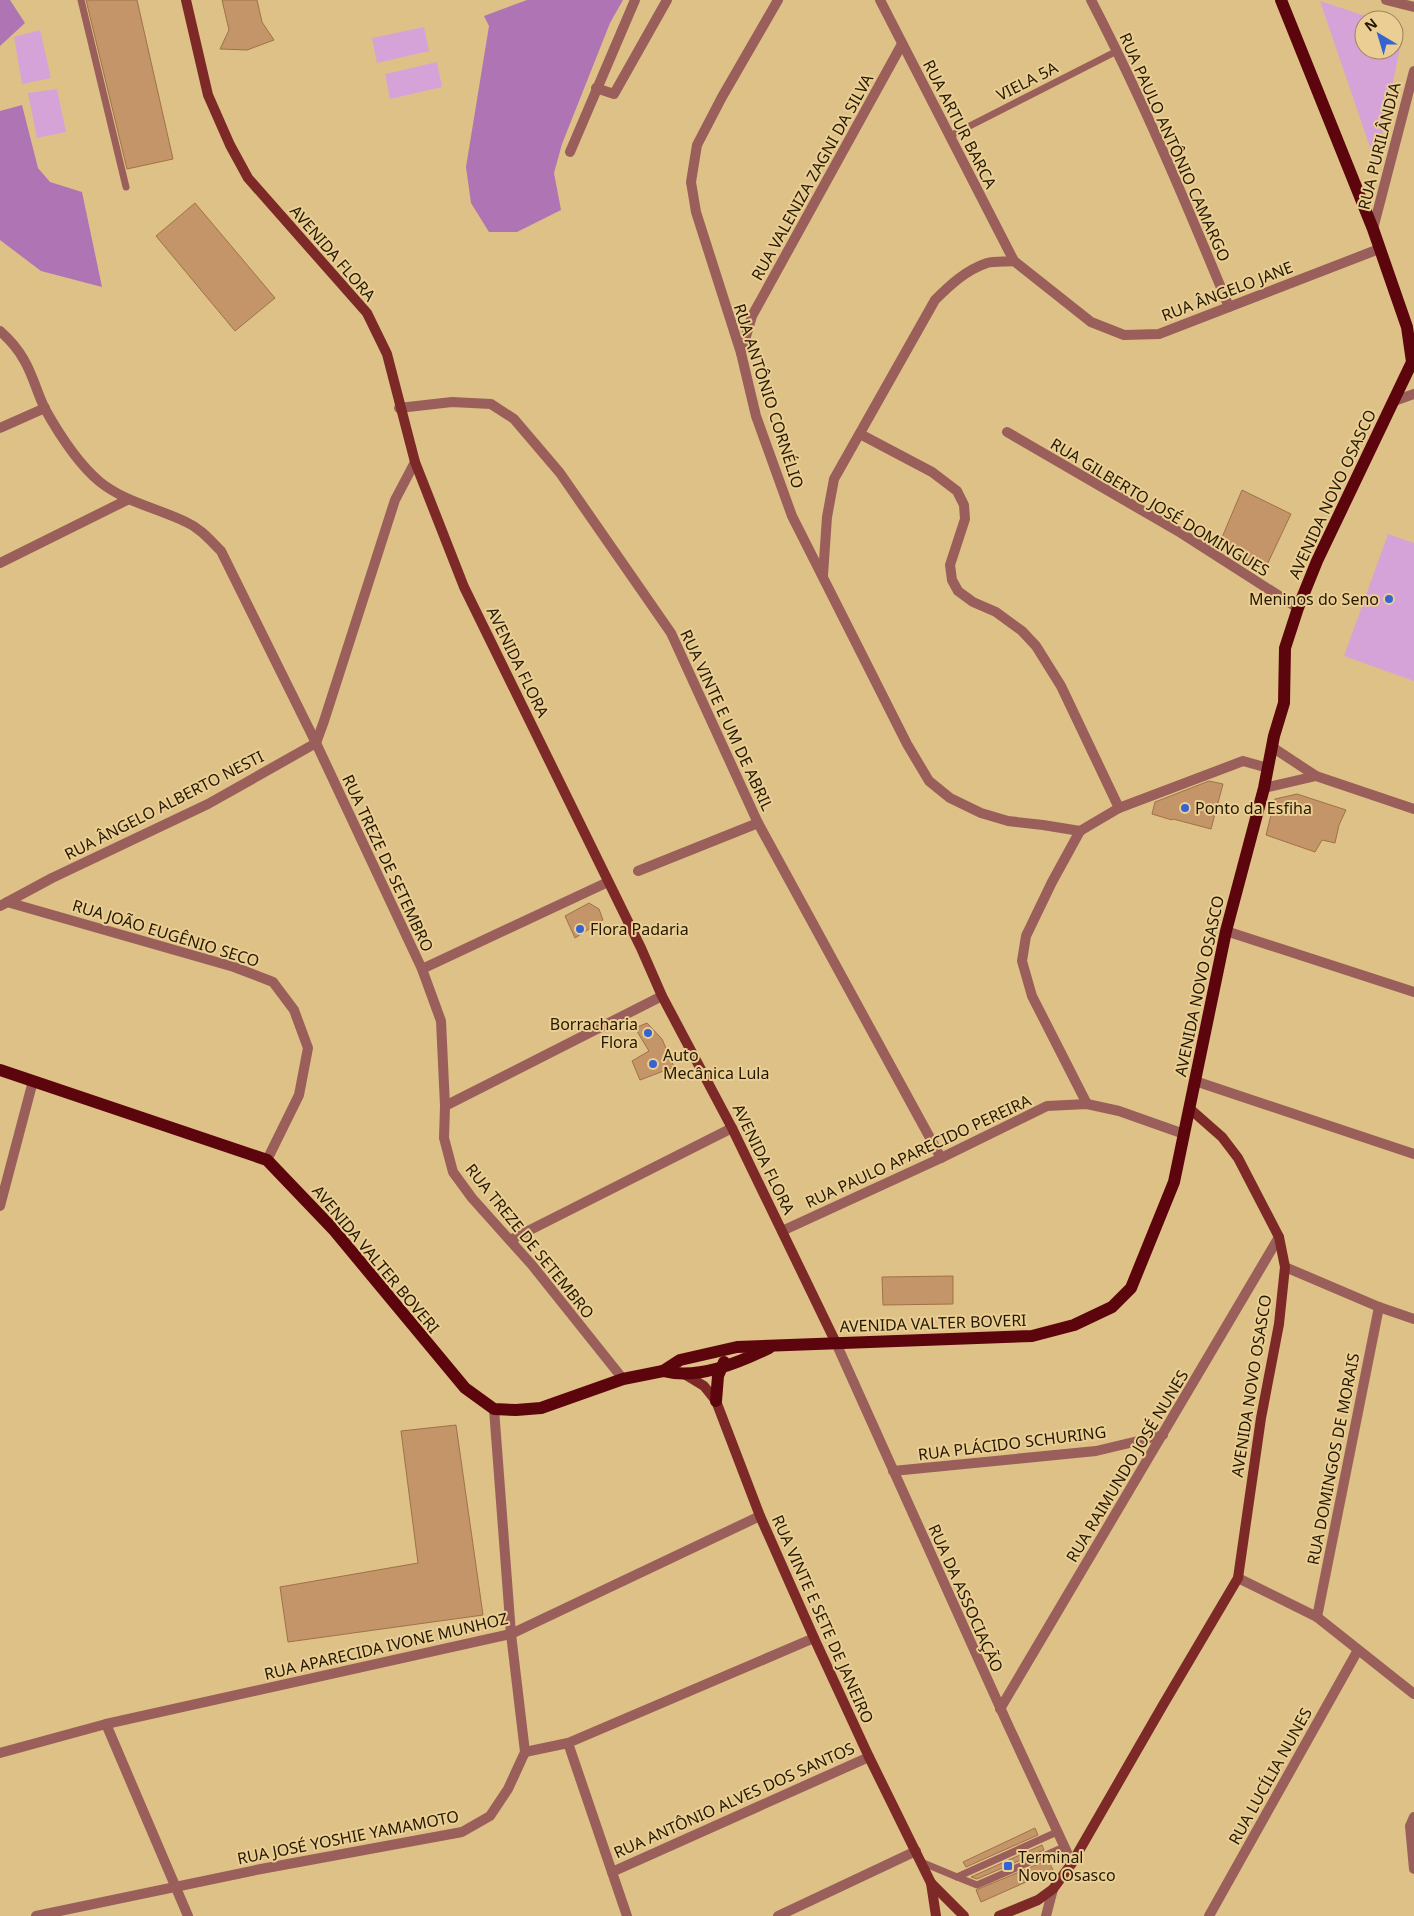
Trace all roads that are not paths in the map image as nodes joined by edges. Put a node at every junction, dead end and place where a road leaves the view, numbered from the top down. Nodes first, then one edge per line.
1 (81, 0) edge
2 (186, 0) edge
3 (635, 0) edge
4 (667, 0) edge
5 (778, 0) edge
6 (880, 0) edge
7 (1091, 0) edge
8 (1281, 0) edge
9 (1386, 0) edge
10 (1414, 7) edge
11 (902, 44) junction
12 (1117, 51) junction
13 (1414, 71) edge
14 (596, 88) junction
15 (950, 136) junction
16 (570, 152) dead end
17 (126, 187) dead end
18 (1374, 229) junction
19 (1379, 249) junction
20 (1014, 261) junction
21 (1229, 307) junction
22 (0, 331) edge
23 (741, 353) junction
24 (1413, 362) edge
25 (1414, 394) edge
26 (1394, 401) junction
27 (45, 408) junction
28 (399, 408) junction
29 (0, 428) edge
30 (1007, 432) dead end
31 (860, 434) junction
32 (415, 462) junction
33 (127, 500) junction
34 (0, 563) edge
35 (823, 576) junction
36 (1298, 608) junction
37 (316, 744) junction
38 (1272, 747) junction
39 (1268, 768) junction
40 (1316, 776) junction
41 (1264, 788) junction
42 (1119, 808) junction
43 (1414, 809) edge
44 (758, 823) junction
45 (1080, 831) junction
46 (638, 871) dead end
47 (608, 882) junction
48 (4, 904) edge
49 (1226, 930) junction
50 (422, 969) junction
51 (1414, 992) edge
52 (662, 996) junction
53 (0, 1070) edge
54 (1195, 1081) junction
55 (34, 1082) junction
56 (1087, 1104) junction
57 (445, 1106) junction
58 (1189, 1108) junction
59 (732, 1128) junction
60 (1184, 1134) junction
61 (1414, 1154) edge
62 (941, 1158) junction
63 (267, 1160) junction
64 (0, 1206) edge
65 (782, 1231) junction
66 (1279, 1238) junction
67 (510, 1240) junction
68 (1285, 1267) junction
69 (1379, 1307) junction
70 (1414, 1319) edge
71 (836, 1343) junction
72 (774, 1346) junction
73 (737, 1347) junction
74 (721, 1367) junction
75 (663, 1371) junction
76 (686, 1375) junction
77 (623, 1379) junction
78 (716, 1401) junction
79 (494, 1408) junction
80 (1163, 1434) junction
81 (893, 1471) junction
82 (760, 1516) junction
83 (1238, 1578) junction
84 (1317, 1617) junction
85 (511, 1634) junction
86 (814, 1638) junction
87 (1358, 1650) junction
88 (1414, 1694) edge
89 (1000, 1709) junction
90 (106, 1724) junction
91 (568, 1743) junction
92 (525, 1752) junction
93 (0, 1753) edge
94 (869, 1757) junction
95 (1414, 1817) edge
96 (1057, 1832) junction
97 (1064, 1846) junction
98 (916, 1851) junction
99 (921, 1862) junction
100 (1072, 1863) junction
101 (1414, 1869) edge
102 (612, 1872) junction
103 (957, 1877) junction
104 (931, 1883) junction
105 (175, 1887) junction
106 (1053, 1889) junction
107 (36, 1916) edge
108 (188, 1916) edge
109 (627, 1916) edge
110 (778, 1916) edge
111 (936, 1916) edge
112 (964, 1916) edge
113 (999, 1916) edge
114 (1046, 1916) edge
115 (1209, 1916) edge

1 - 17 lane
2 - 28 main road, AVENIDA FLORA
3 - 14 street
4 - 14 street
5 - 23 street, RUA ANTÔNIO CORNÉLIO
6 - 11 street, RUA ARTUR BARCA
7 - 12 street, RUA PAULO ANTÔNIO CAMARGO
8 - 18 main road, AVENIDA NOVO OSASCO
9 - 10 street
11 - 15 street, RUA ARTUR BARCA
11 - 23 street, RUA VALENIZA ZAGNI DA SILVA
12 - 15 lane, VIELA 5A
12 - 21 street, RUA PAULO ANTÔNIO CAMARGO
13 - 18 street, RUA PURILÂNDIA
14 - 16 street
15 - 20 street, RUA ARTUR BARCA
18 - 19 main road, AVENIDA NOVO OSASCO
19 - 21 street, RUA ÂNGELO JANE
19 - 24 main road, AVENIDA NOVO OSASCO
20 - 21 street, RUA ÂNGELO JANE
20 - 31 street
22 - 27 street, RUA TREZE DE SETEMBRO
23 - 35 street, RUA ANTÔNIO CORNÉLIO
24 - 26 main road, AVENIDA NOVO OSASCO
25 - 26 street
26 - 36 main road, AVENIDA NOVO OSASCO
27 - 29 street
27 - 33 street, RUA TREZE DE SETEMBRO
28 - 32 main road, AVENIDA FLORA
28 - 44 street, RUA VINTE E UM DE ABRIL
30 - 36 street, RUA GILBERTO JOSÉ DOMINGUES
31 - 35 street
31 - 42 street
32 - 37 street
32 - 47 main road, AVENIDA FLORA
33 - 34 street
33 - 37 street, RUA TREZE DE SETEMBRO
35 - 45 street, RUA ANTÔNIO CORNÉLIO
36 - 38 main road, AVENIDA NOVO OSASCO
37 - 48 street, RUA ÂNGELO ALBERTO NESTI
37 - 50 street, RUA TREZE DE SETEMBRO
38 - 39 main road, AVENIDA NOVO OSASCO
38 - 40 street
39 - 41 main road, AVENIDA NOVO OSASCO
39 - 42 street
40 - 41 street
40 - 43 street
41 - 49 main road, AVENIDA NOVO OSASCO
42 - 45 street
44 - 46 street
44 - 62 street, RUA VINTE E UM DE ABRIL
45 - 56 street
47 - 50 street
47 - 52 main road, AVENIDA FLORA
48 - 63 street, RUA JOÃO EUGÊNIO SECO
49 - 51 street
49 - 54 main road, AVENIDA NOVO OSASCO
50 - 57 street, RUA TREZE DE SETEMBRO
52 - 57 street
52 - 59 main road, AVENIDA FLORA
53 - 55 main road, AVENIDA VALTER BOVERI
54 - 58 main road, AVENIDA NOVO OSASCO
54 - 61 street
55 - 63 main road, AVENIDA VALTER BOVERI
55 - 64 street
56 - 60 street, RUA PAULO APARECIDO PEREIRA
56 - 62 street, RUA PAULO APARECIDO PEREIRA
57 - 67 street, RUA TREZE DE SETEMBRO
58 - 60 main road, AVENIDA VALTER BOVERI
58 - 66 main road, AVENIDA NOVO OSASCO
59 - 65 main road, AVENIDA FLORA
59 - 67 street
60 - 71 main road, AVENIDA VALTER BOVERI
62 - 65 street, RUA PAULO APARECIDO PEREIRA
63 - 79 main road, AVENIDA VALTER BOVERI
65 - 71 main road, AVENIDA FLORA
66 - 68 main road, AVENIDA NOVO OSASCO
66 - 80 street, RUA RAIMUNDO JOSÉ NUNES
67 - 77 street, RUA TREZE DE SETEMBRO
68 - 69 street
68 - 83 main road, AVENIDA NOVO OSASCO
69 - 70 street
69 - 84 street, RUA DOMINGOS DE MORAIS
71 - 72 main road, AVENIDA VALTER BOVERI
71 - 81 street, RUA DA ASSOCIAÇÃO
72 - 73 main road, AVENIDA VALTER BOVERI
72 - 74 main road, AVENIDA VALTER BOVERI
73 - 74 main road
73 - 75 main road, AVENIDA VALTER BOVERI
74 - 76 main road, AVENIDA VALTER BOVERI
74 - 78 main road
75 - 76 main road, AVENIDA VALTER BOVERI
75 - 77 main road, AVENIDA VALTER BOVERI
76 - 78 main road, RUA VINTE E SETE DE JANEIRO
77 - 79 main road, AVENIDA VALTER BOVERI
78 - 82 main road, RUA VINTE E SETE DE JANEIRO
79 - 85 street
80 - 81 street, RUA PLÁCIDO SCHURING
80 - 89 street, RUA RAIMUNDO JOSÉ NUNES
81 - 89 street, RUA DA ASSOCIAÇÃO
82 - 85 street, RUA APARECIDA IVONE MUNHOZ
82 - 86 main road, RUA VINTE E SETE DE JANEIRO
83 - 84 street
83 - 100 main road, AVENIDA NOVO OSASCO
84 - 87 street
85 - 90 street, RUA APARECIDA IVONE MUNHOZ
85 - 92 street
86 - 91 street
86 - 94 main road, RUA VINTE E SETE DE JANEIRO
87 - 88 street
87 - 115 street, RUA LUCÍLIA NUNES
89 - 96 street, RUA DA ASSOCIAÇÃO
90 - 93 street, RUA APARECIDA IVONE MUNHOZ
90 - 105 street
91 - 92 street
91 - 102 street
92 - 105 street, RUA JOSÉ YOSHIE YAMAMOTO
94 - 98 main road, RUA VINTE E SETE DE JANEIRO
94 - 102 street, RUA ANTÔNIO ALVES DOS SANTOS
95 - 101 street
96 - 97 street, RUA DA ASSOCIAÇÃO
96 - 103 lane
97 - 100 street, RUA DA ASSOCIAÇÃO
97 - 103 lane
98 - 99 main road, RUA VINTE E SETE DE JANEIRO
98 - 110 street
99 - 103 lane
99 - 104 main road, RUA VINTE E SETE DE JANEIRO
100 - 106 main road, AVENIDA NOVO OSASCO
102 - 109 street
104 - 111 main road, RUA VINTE E SETE DE JANEIRO
104 - 112 main road, RUA VINTE E SETE DE JANEIRO
105 - 107 street, RUA JOSÉ YOSHIE YAMAMOTO
105 - 108 street
106 - 113 main road, AVENIDA NOVO OSASCO
106 - 114 street

